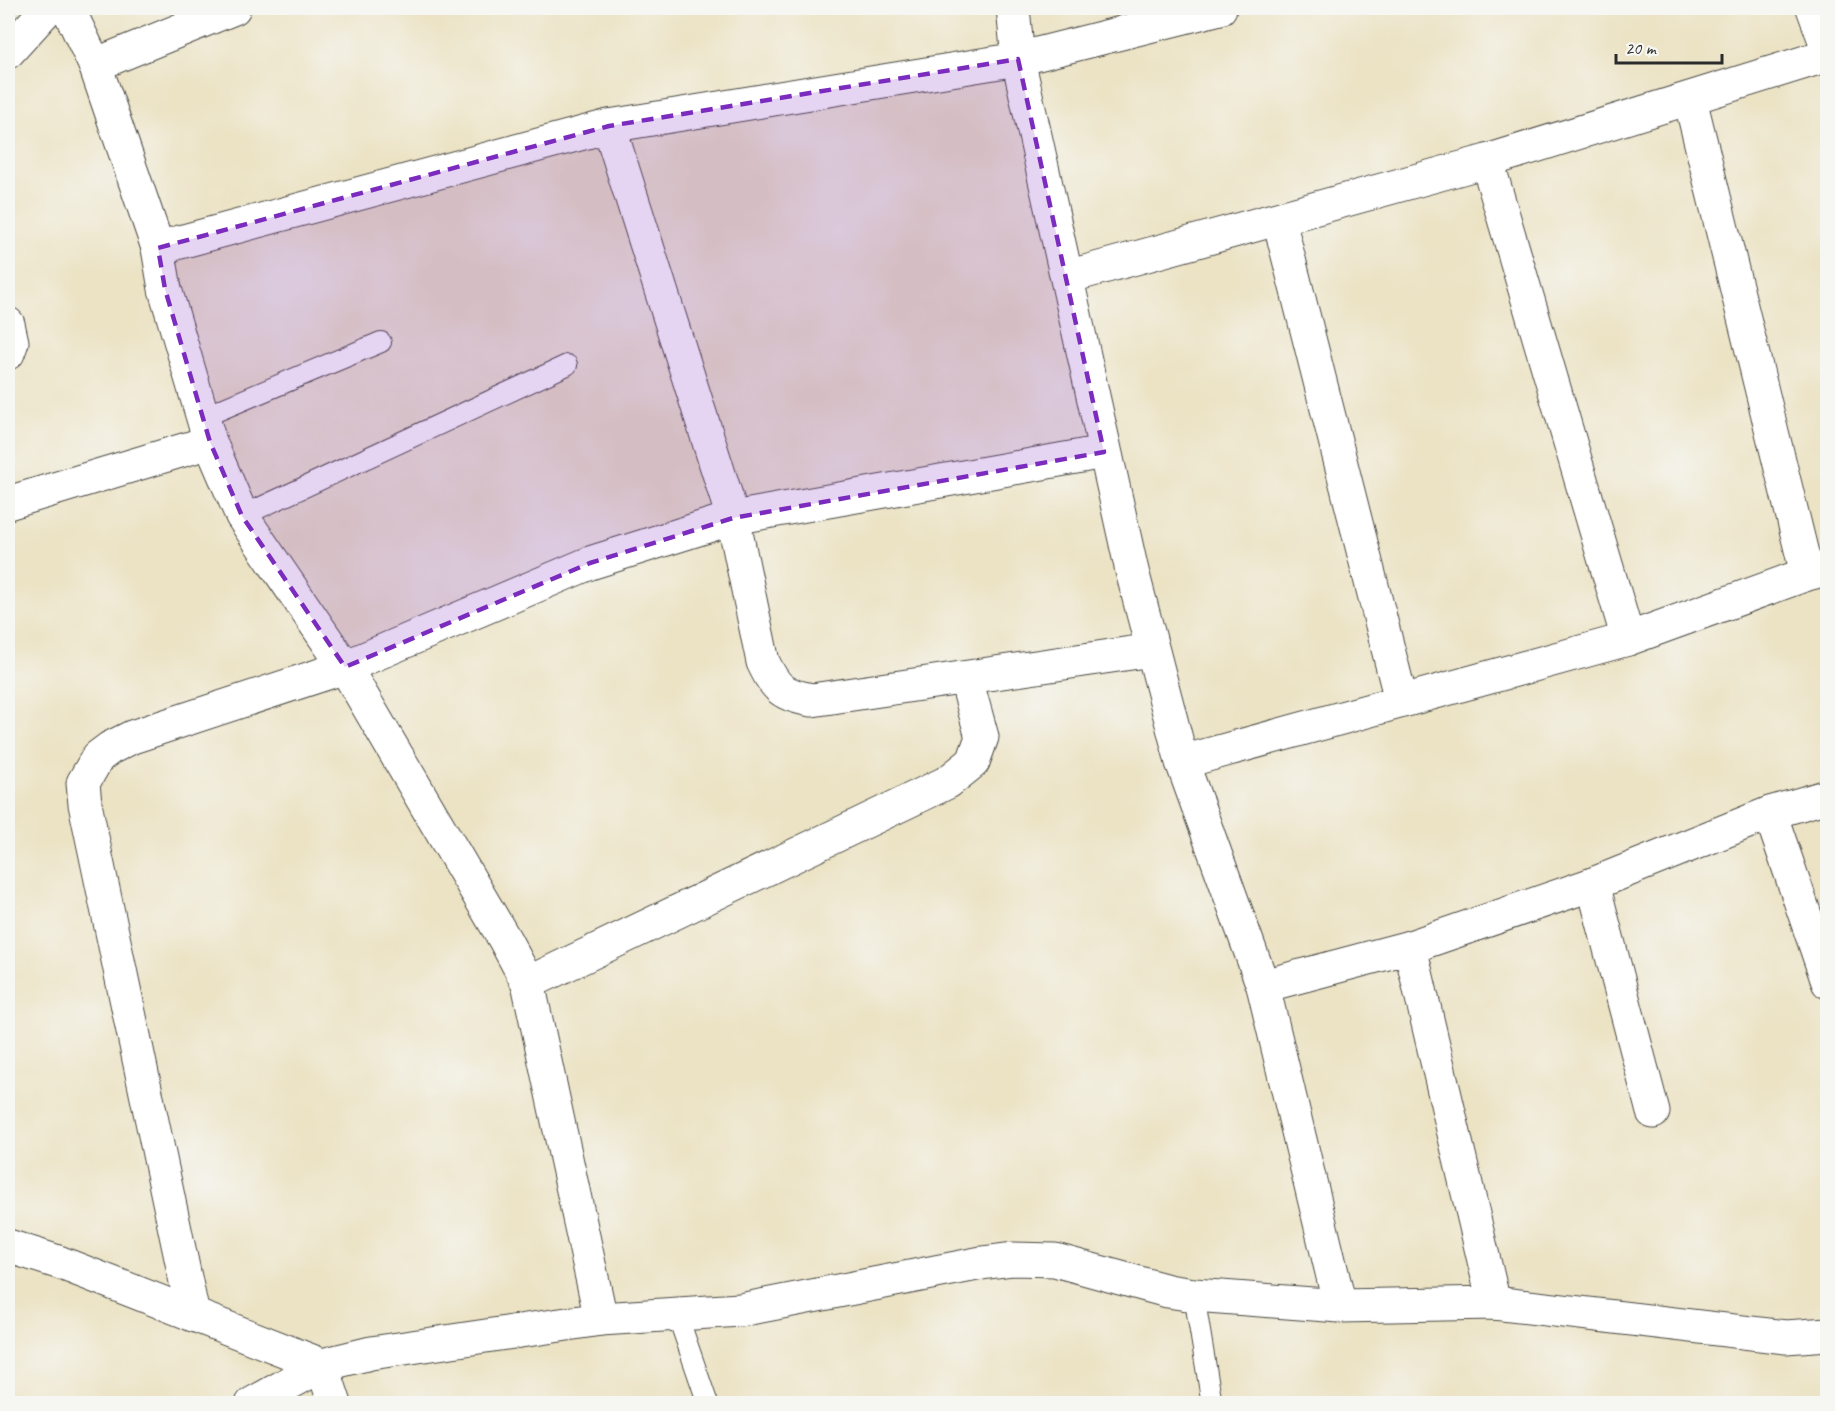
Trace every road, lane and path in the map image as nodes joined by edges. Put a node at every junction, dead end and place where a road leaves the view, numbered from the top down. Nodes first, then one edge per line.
1 (48, 8) edge
2 (68, 8) edge
3 (234, 8) edge
4 (1013, 8) edge
5 (1220, 8) edge
6 (1812, 8) edge
7 (1827, 49) edge
8 (8, 52) edge
9 (1827, 56) edge
10 (1018, 59) junction
11 (95, 65) junction
12 (1690, 99) junction
13 (609, 126) junction
14 (1487, 161) junction
15 (1279, 220) junction
16 (158, 248) junction
17 (1066, 277) junction
18 (8, 324) edge
19 (381, 342) dead end
20 (8, 353) edge
21 (567, 365) dead end
22 (207, 430) junction
23 (1104, 452) junction
24 (8, 503) edge
25 (242, 516) junction
26 (733, 518) junction
27 (1817, 572) edge
28 (1628, 639) junction
29 (1152, 650) junction
30 (345, 667) junction
31 (966, 678) junction
32 (1401, 700) junction
33 (1182, 762) junction
34 (1827, 796) edge
35 (1770, 813) junction
36 (1593, 884) junction
37 (1410, 946) junction
38 (1827, 982) edge
39 (528, 983) junction
40 (1263, 986) junction
41 (1653, 1112) dead end
42 (8, 1246) edge
43 (1194, 1294) junction
44 (1494, 1303) junction
45 (1340, 1306) junction
46 (676, 1314) junction
47 (193, 1315) junction
48 (601, 1319) junction
49 (1827, 1334) edge
50 (322, 1365) junction
51 (252, 1404) edge
52 (335, 1404) edge
53 (708, 1404) edge
54 (1212, 1404) edge

1 - 8 street
2 - 11 street
3 - 11 street
4 - 10 street
5 - 10 street
6 - 7 street
9 - 12 street
10 - 13 street
10 - 17 street
11 - 16 street
12 - 14 street
12 - 27 street
13 - 16 street
13 - 26 street
14 - 15 street
14 - 28 street
15 - 17 street
15 - 32 street
16 - 22 street
17 - 23 street
18 - 20 street
19 - 22 lane
21 - 25 lane
22 - 24 street
22 - 25 street
23 - 26 street
23 - 29 street
25 - 30 street
26 - 30 street
26 - 31 street
27 - 28 street
28 - 32 street
29 - 31 street
29 - 33 street
30 - 39 street
30 - 47 street
31 - 39 street
32 - 33 street
33 - 40 street
34 - 35 street
35 - 36 street
35 - 38 street
36 - 37 street
36 - 41 street
37 - 40 street
37 - 44 street
39 - 48 street
40 - 45 street
42 - 47 street
43 - 45 street
43 - 46 street
43 - 54 lane
44 - 45 street
44 - 49 street
46 - 48 street
46 - 53 lane
47 - 50 street
48 - 50 street
50 - 51 street
50 - 52 street

